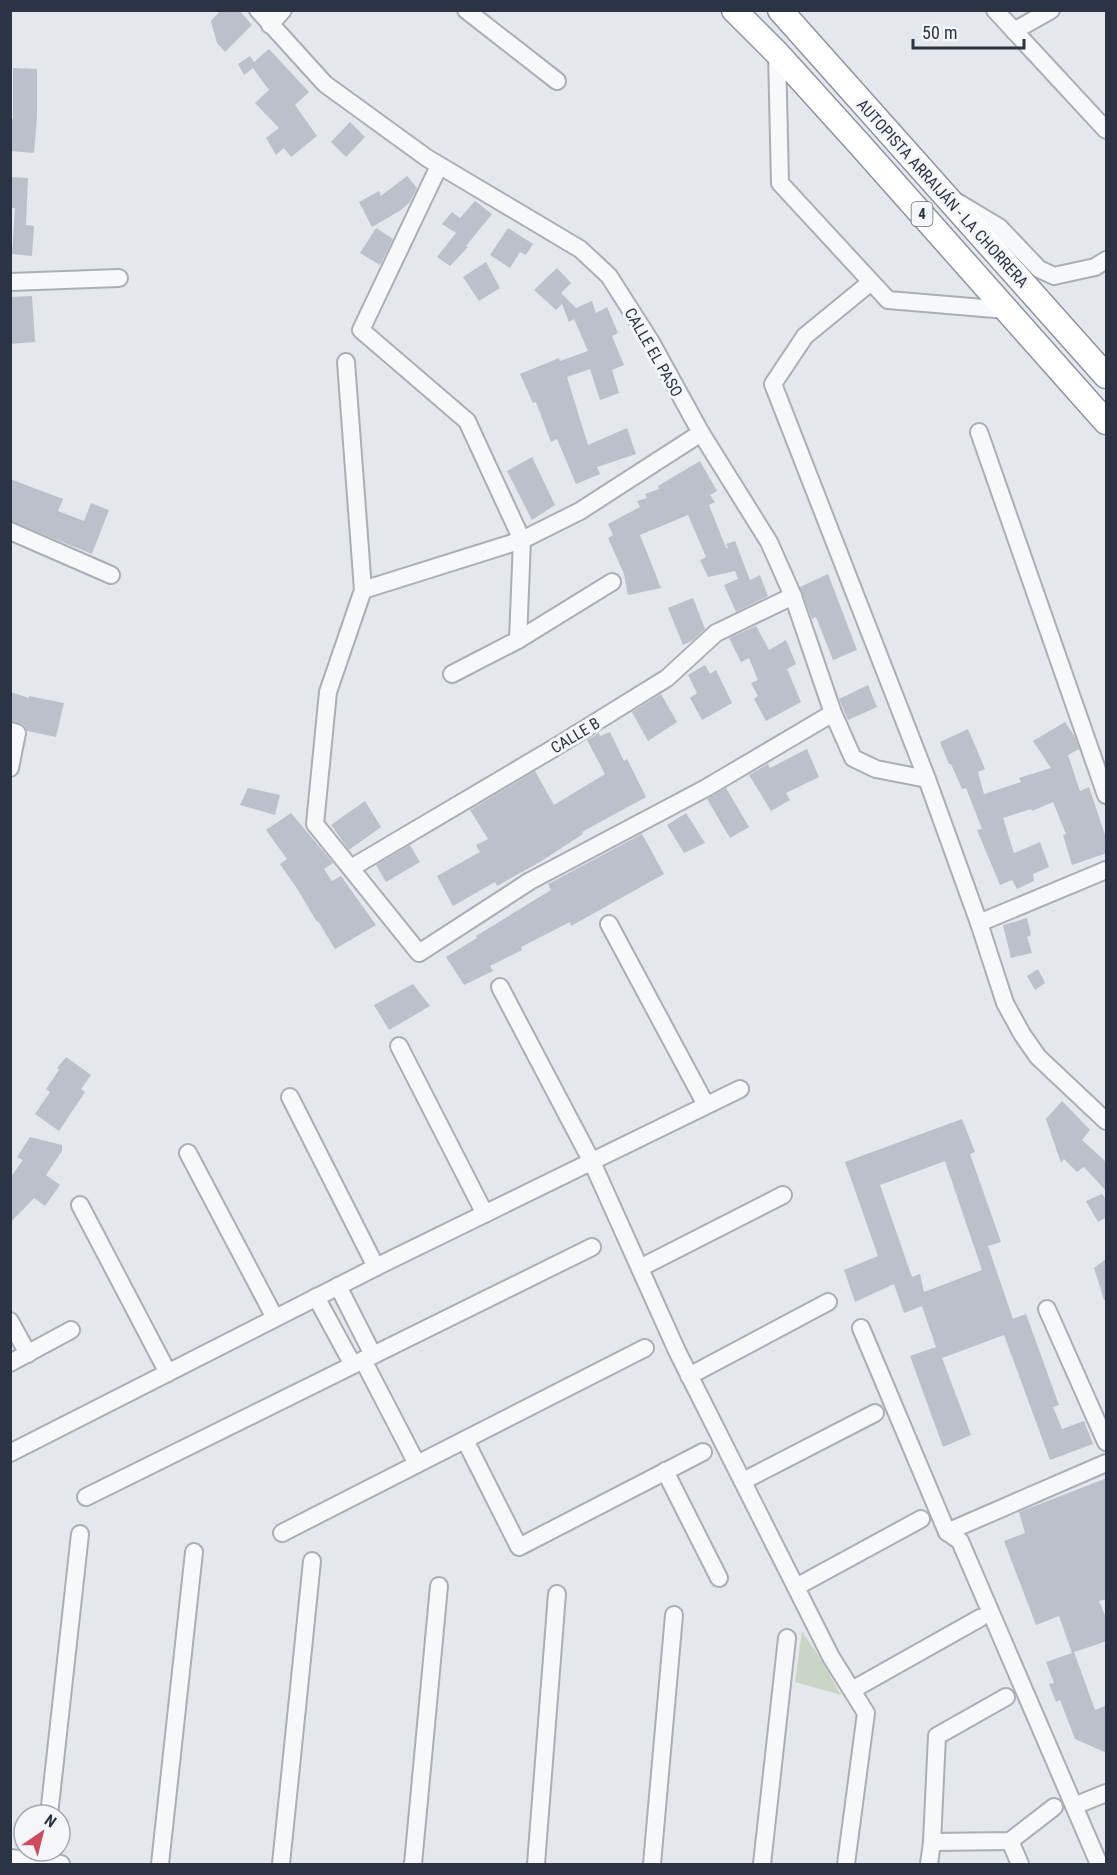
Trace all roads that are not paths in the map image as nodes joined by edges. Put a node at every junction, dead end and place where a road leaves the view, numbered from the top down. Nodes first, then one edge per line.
1 (258, 10) edge
2 (283, 10) edge
3 (466, 10) edge
4 (734, 10) edge
5 (780, 10) edge
6 (995, 10) edge
7 (1051, 10) edge
8 (270, 26) junction
9 (1014, 31) junction
10 (777, 53) junction
11 (557, 81) dead end
12 (1107, 130) edge
13 (439, 166) junction
14 (942, 192) junction
15 (1107, 260) edge
16 (119, 278) dead end
17 (10, 282) edge
18 (871, 282) junction
19 (1007, 310) junction
20 (346, 362) dead end
21 (1107, 376) edge
22 (1107, 422) edge
23 (979, 432) dead end
24 (701, 433) junction
25 (10, 531) edge
26 (522, 540) junction
27 (111, 575) dead end
28 (612, 582) dead end
29 (363, 590) junction
30 (793, 596) junction
31 (518, 640) junction
32 (452, 674) dead end
33 (833, 713) junction
34 (10, 731) edge
35 (10, 768) edge
36 (927, 780) junction
37 (1107, 795) edge
38 (351, 868) junction
39 (1107, 870) edge
40 (979, 923) junction
41 (609, 924) dead end
42 (500, 987) dead end
43 (399, 1046) dead end
44 (740, 1089) dead end
45 (290, 1097) dead end
46 (706, 1105) junction
47 (1107, 1121) edge
48 (188, 1153) dead end
49 (592, 1162) junction
50 (783, 1195) dead end
51 (80, 1205) dead end
52 (485, 1214) junction
53 (592, 1247) dead end
54 (376, 1267) junction
55 (640, 1268) junction
56 (338, 1286) junction
57 (316, 1297) junction
58 (828, 1302) dead end
59 (1047, 1309) dead end
60 (275, 1318) junction
61 (10, 1321) edge
62 (861, 1328) dead end
63 (71, 1330) dead end
64 (645, 1348) dead end
65 (28, 1354) junction
66 (363, 1360) junction
67 (10, 1363) edge
68 (168, 1373) junction
69 (689, 1376) junction
70 (875, 1413) dead end
71 (465, 1440) junction
72 (1107, 1442) edge
73 (703, 1452) dead end
74 (10, 1454) edge
75 (1107, 1462) edge
76 (417, 1464) junction
77 (665, 1471) junction
78 (743, 1481) junction
79 (86, 1497) dead end
80 (921, 1518) dead end
81 (947, 1532) junction
82 (282, 1533) dead end
83 (80, 1534) dead end
84 (194, 1552) dead end
85 (312, 1561) dead end
86 (719, 1578) dead end
87 (439, 1586) dead end
88 (796, 1587) junction
89 (556, 1594) dead end
90 (674, 1615) dead end
91 (980, 1618) dead end
92 (787, 1638) dead end
93 (852, 1690) junction
94 (1006, 1696) dead end
95 (1107, 1793) edge
96 (50, 1803) edge
97 (1074, 1806) junction
98 (1054, 1807) dead end
99 (1010, 1840) junction
100 (932, 1842) junction
101 (160, 1864) edge
102 (281, 1864) edge
103 (413, 1864) edge
104 (536, 1864) edge
105 (652, 1864) edge
106 (762, 1864) edge
107 (846, 1864) edge
108 (929, 1864) edge
109 (1020, 1864) edge
110 (1099, 1864) edge

1 - 8 street, CALLE EL PASO
2 - 8 street
3 - 11 street
4 - 10 highway, AUTOPISTA ARRAIJÁN - LA CHORRERA / 4
5 - 14 highway, AUTOPISTA ARRAIJÁN - LA CHORRERA / 4
6 - 9 street
7 - 9 street
8 - 13 street, CALLE EL PASO
9 - 12 street
10 - 18 street
10 - 19 highway, AUTOPISTA ARRAIJÁN - LA CHORRERA / 4
13 - 24 street, CALLE EL PASO
13 - 26 street
14 - 15 street
14 - 21 highway, AUTOPISTA ARRAIJÁN - LA CHORRERA / 4
16 - 17 street
18 - 19 street
18 - 36 street
19 - 22 highway, AUTOPISTA ARRAIJÁN - LA CHORRERA / 4
20 - 29 street
23 - 37 street
24 - 26 street
24 - 30 street, CALLE EL PASO
25 - 27 street
26 - 29 street
26 - 31 street
28 - 31 street
29 - 38 street
30 - 33 street, CALLE EL PASO
30 - 38 street, CALLE B
31 - 32 street
33 - 36 street, CALLE EL PASO
33 - 38 street
34 - 35 street
36 - 40 street
39 - 40 street
40 - 47 street
41 - 46 street
42 - 49 street
43 - 52 street
44 - 46 street
45 - 54 street
46 - 49 street
48 - 60 street
49 - 52 street
49 - 55 street
50 - 55 street
51 - 68 street
52 - 54 street
53 - 66 street
54 - 56 street
55 - 69 street
56 - 57 street
56 - 66 street
57 - 60 street
57 - 66 street
58 - 69 street
59 - 72 street
60 - 68 street
61 - 65 street
62 - 81 street
63 - 65 street
64 - 71 street
65 - 67 street
66 - 76 street
66 - 79 street
68 - 74 street
69 - 78 street
70 - 78 street
71 - 76 street
71 - 77 street
73 - 77 street
75 - 81 street
76 - 82 street
77 - 86 street
78 - 88 street
80 - 88 street
81 - 97 street
83 - 96 street
84 - 101 street
85 - 102 street
87 - 103 street
88 - 93 street
89 - 104 street
90 - 105 street
91 - 93 street
92 - 106 street
93 - 107 street
94 - 100 street
95 - 97 street
97 - 110 street
98 - 99 street
99 - 100 street
99 - 109 street
100 - 108 street

